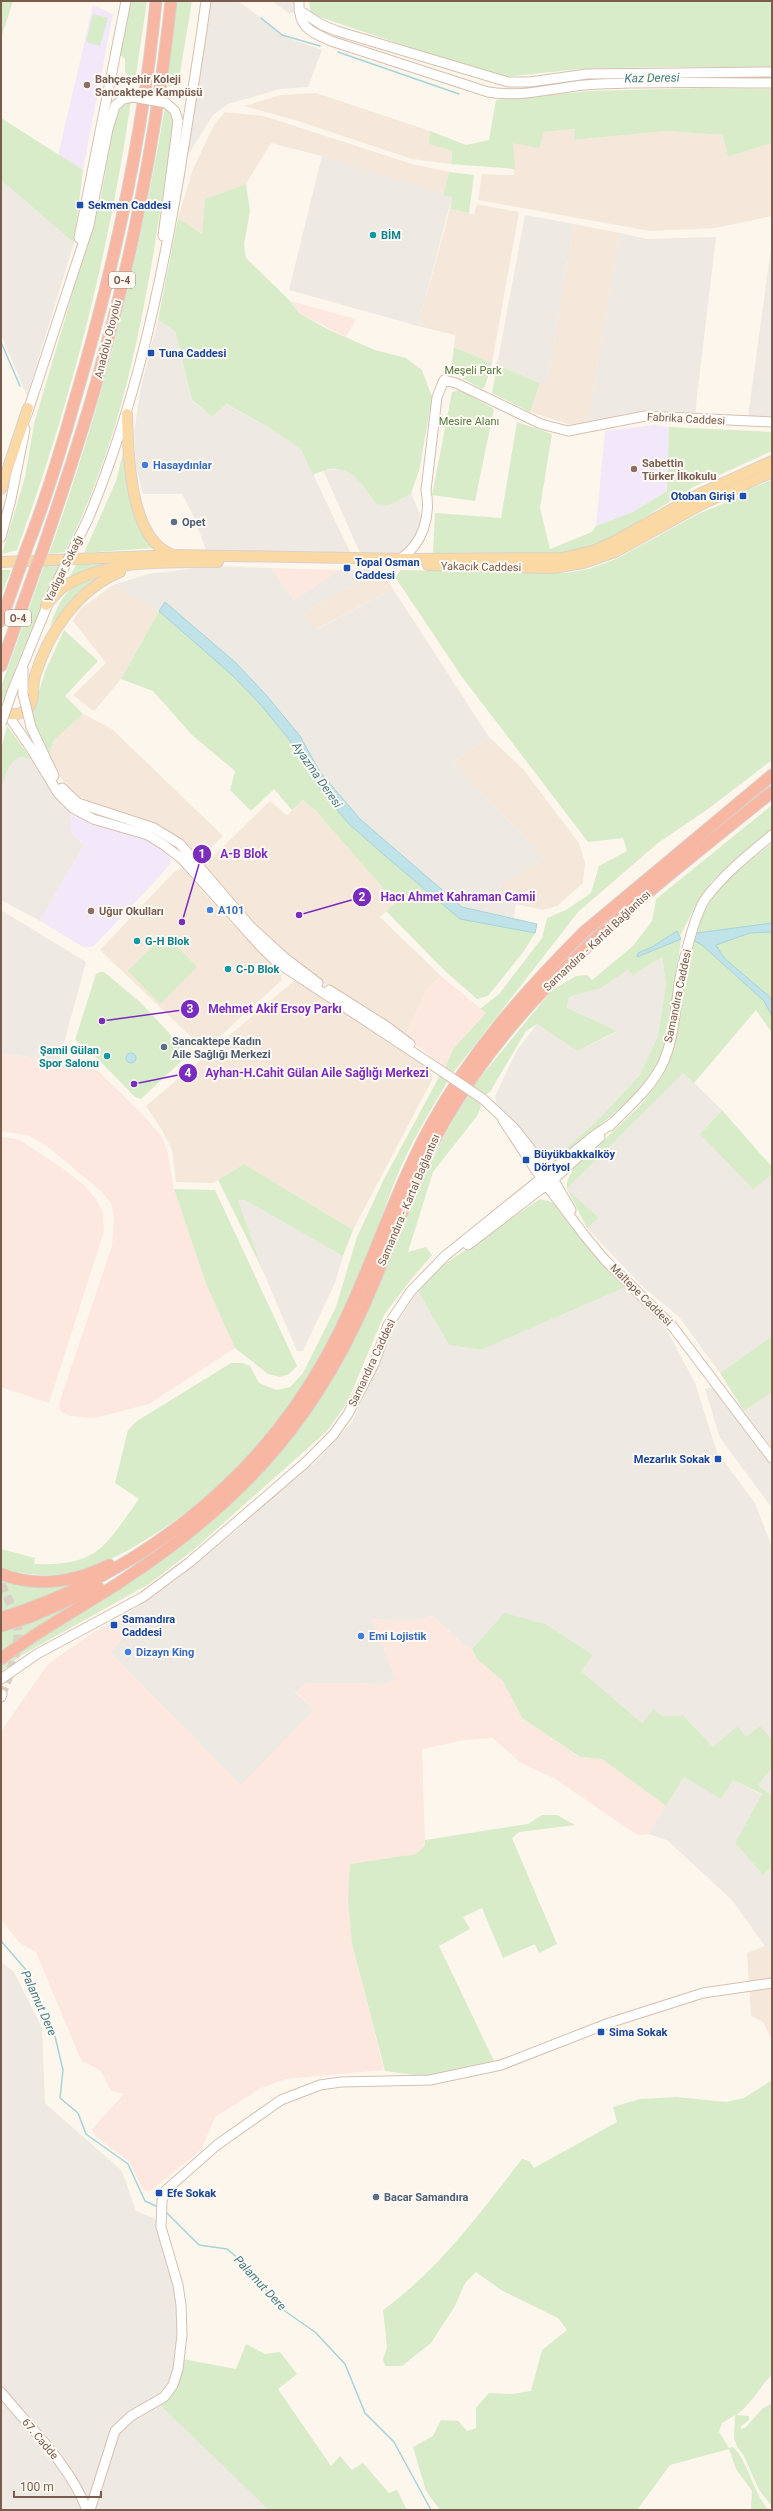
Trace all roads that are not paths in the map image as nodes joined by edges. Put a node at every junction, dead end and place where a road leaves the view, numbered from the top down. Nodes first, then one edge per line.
1 (126, 1) edge
2 (156, 1) edge
3 (171, 1) edge
4 (206, 1) edge
5 (299, 6) edge
6 (772, 72) edge
7 (772, 83) edge
8 (72, 272) junction
9 (152, 315) junction
10 (28, 408) junction
11 (127, 414) junction
12 (772, 422) edge
13 (772, 461) edge
14 (772, 472) edge
15 (1, 489) edge
16 (1, 537) edge
17 (177, 555) junction
18 (400, 559) junction
19 (1, 562) edge
20 (169, 562) junction
21 (46, 605) junction
22 (1, 621) edge
23 (23, 662) junction
24 (1, 666) edge
25 (4, 712) edge
26 (1, 724) edge
27 (772, 772) edge
28 (772, 775) edge
29 (749, 792) junction
30 (772, 792) edge
31 (75, 805) junction
32 (772, 835) edge
33 (200, 866) junction
34 (199, 879) junction
35 (234, 913) junction
36 (547, 1179) junction
37 (772, 1458) edge
38 (187, 1519) junction
39 (184, 1535) junction
40 (1, 1574) edge
41 (1, 1618) edge
42 (1, 1626) edge
43 (1, 1659) edge
44 (1, 1679) edge
45 (772, 1983) edge
46 (1, 2392) edge
47 (88, 2510) edge

1 - 8 main road
2 - 22 highway, Anadolu Otoyolu / O-4, bridge
3 - 24 highway, Anadolu Otoyolu / O-4, bridge
4 - 9 main road
5 - 6 main road
5 - 7 main road
8 - 9 main road, bridge
8 - 10 main road
9 - 11 main road, Yadigar Sokağı
10 - 15 main road
10 - 16 main road
11 - 17 main road
11 - 21 main road, Yadigar Sokağı, bridge
12 - 18 main road, Fabrika Caddesi
13 - 18 main road, Yakacık Caddesi
14 - 20 main road, Yakacık Caddesi
17 - 18 main road, Yakacık Caddesi
17 - 19 main road, Yakacık Caddesi
20 - 21 main road
20 - 25 main road
21 - 23 main road, Yadigar Sokağı
23 - 26 main road, Yadigar Sokağı, bridge
23 - 31 main road, bridge
25 - 31 main road
27 - 29 highway
28 - 29 highway, Samandıra - Kartal Bağlantısı
29 - 38 highway, Samandıra - Kartal Bağlantısı
30 - 39 highway, Samandıra - Kartal Bağlantısı
31 - 33 main road
31 - 34 main road
32 - 36 main road, Samandıra Caddesi
33 - 34 main road
33 - 35 main road
34 - 35 main road
35 - 36 main road, Maltepe Caddesi, bridge
36 - 37 main road, Maltepe Caddesi
36 - 44 main road, Samandıra Caddesi
38 - 40 highway
38 - 41 highway
39 - 42 highway
39 - 43 highway
45 - 47 main road
46 - 47 main road, 67. Cadde

